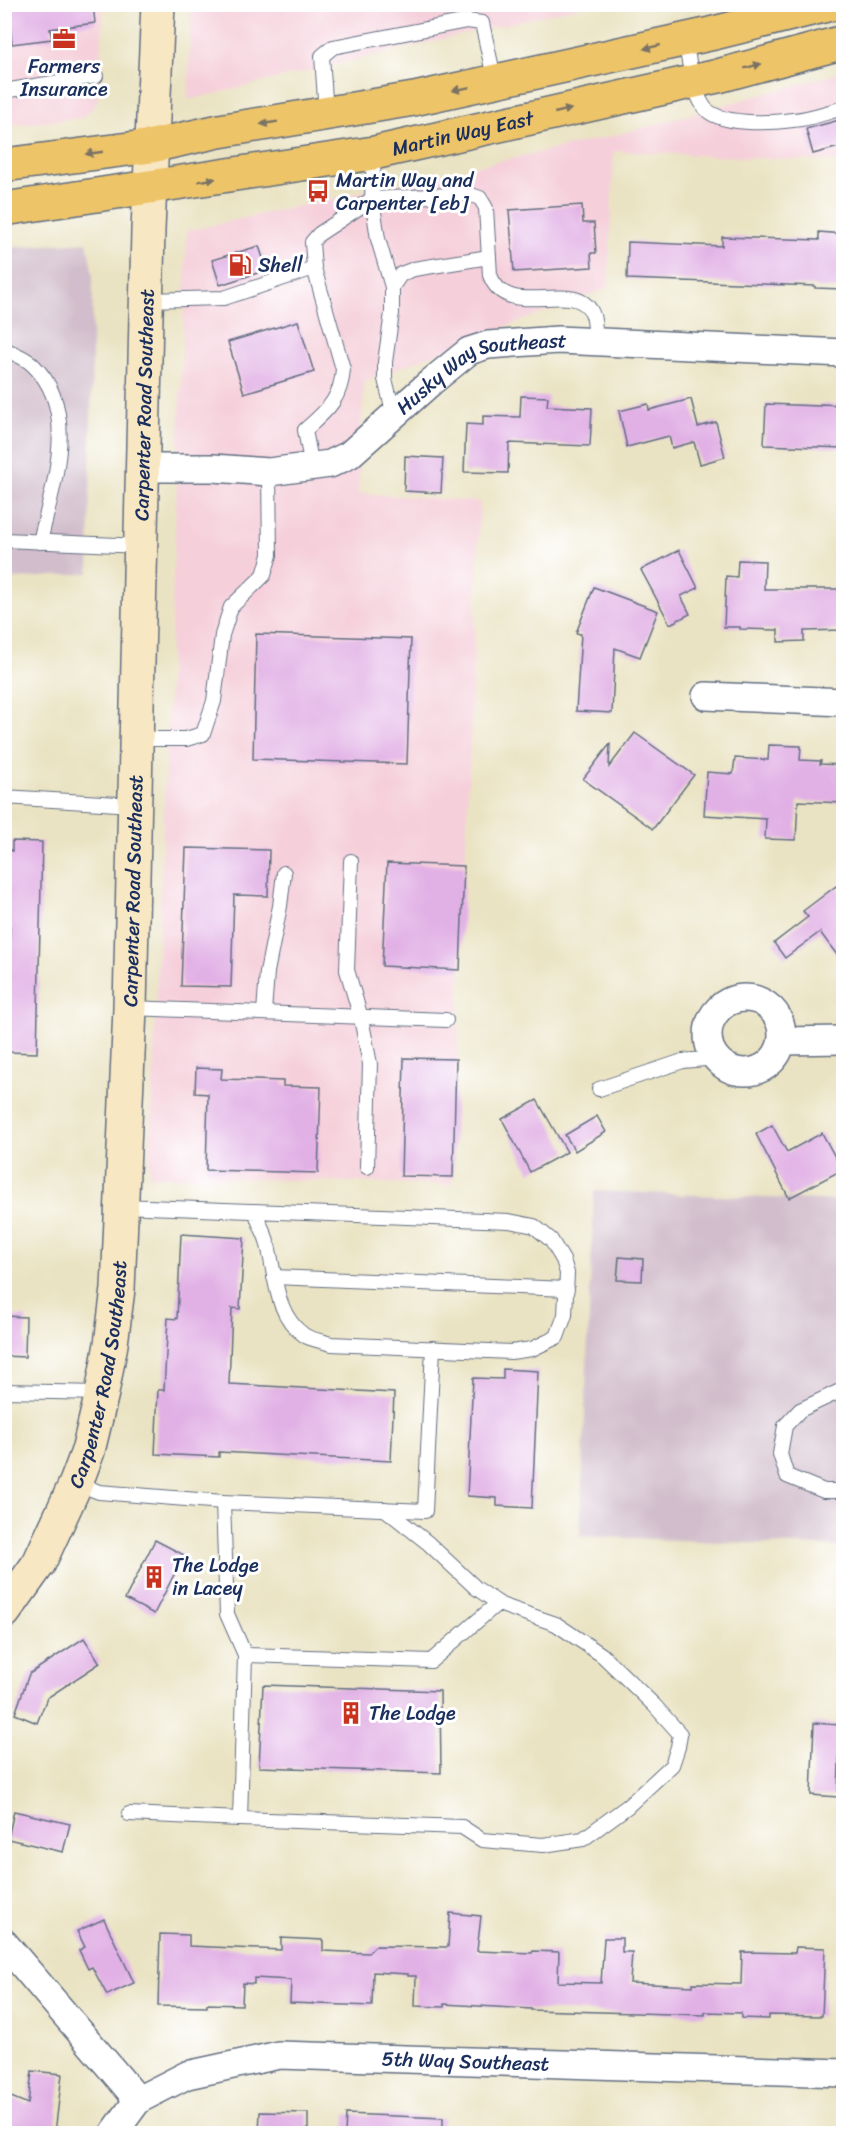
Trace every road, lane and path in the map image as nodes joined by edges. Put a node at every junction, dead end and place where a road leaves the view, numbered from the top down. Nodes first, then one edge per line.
1 (158, 4) edge
2 (831, 4) edge
3 (685, 39) junction
4 (843, 42) edge
5 (96, 76) dead end
6 (694, 81) junction
7 (495, 82) junction
8 (4, 91) edge
9 (843, 108) edge
10 (326, 114) junction
11 (152, 146) junction
12 (374, 153) junction
13 (4, 165) edge
14 (149, 189) junction
15 (372, 199) junction
16 (4, 209) edge
17 (489, 257) junction
18 (314, 268) junction
19 (392, 287) junction
20 (146, 300) junction
21 (595, 342) junction
22 (4, 349) edge
23 (843, 353) edge
24 (394, 415) junction
25 (312, 467) junction
26 (142, 468) junction
27 (269, 472) junction
28 (4, 540) edge
29 (40, 542) junction
30 (140, 546) junction
31 (706, 696) dead end
32 (843, 702) edge
33 (136, 739) junction
34 (4, 797) edge
35 (134, 805) junction
36 (351, 861) dead end
37 (284, 873) dead end
38 (130, 1008) junction
39 (264, 1012) junction
40 (361, 1018) junction
41 (446, 1020) dead end
42 (783, 1041) junction
43 (843, 1041) edge
44 (716, 1058) junction
45 (599, 1089) dead end
46 (366, 1167) dead end
47 (122, 1206) junction
48 (256, 1211) junction
49 (274, 1277) junction
50 (567, 1289) junction
51 (433, 1348) junction
52 (843, 1389) edge
53 (4, 1391) edge
54 (102, 1393) junction
55 (76, 1483) junction
56 (843, 1491) edge
57 (223, 1502) junction
58 (385, 1509) junction
59 (498, 1603) junction
60 (4, 1612) edge
61 (245, 1655) junction
62 (129, 1814) dead end
63 (240, 1819) junction
64 (4, 1943) edge
65 (843, 2073) edge
66 (138, 2100) junction
67 (113, 2133) edge

1 - 11 main road, Carpenter Road Southeast
2 - 3 main road
3 - 6 lane
3 -> 7 main road
6 -> 4 main road, Martin Way East
5 - 8 lane
6 - 9 lane
12 -> 6 main road, Martin Way East
7 -> 10 main road
7 - 10 lane
10 -> 11 main road
11 -> 13 main road
11 - 14 main road, Carpenter Road Southeast
14 -> 12 main road, Martin Way East
12 - 15 lane
14 - 16 main road, Martin Way East
14 - 20 main road, Carpenter Road Southeast
15 - 17 lane
15 - 18 lane
15 - 19 lane
17 - 19 lane
17 - 21 lane
18 - 20 lane
18 - 25 lane
19 - 24 lane
20 - 26 main road, Carpenter Road Southeast
21 - 23 street, Husky Way Southeast
21 - 24 street, Husky Way Southeast
22 - 29 lane
24 - 25 street, Husky Way Southeast
25 - 27 street, Husky Way Southeast
26 - 27 street, Husky Way Southeast
26 - 30 main road, Carpenter Road Southeast
27 - 33 lane
28 - 29 lane
29 - 30 lane
30 - 33 main road, Carpenter Road Southeast
31 - 32 street
33 - 35 main road, Carpenter Road Southeast
34 - 35 lane
35 - 38 main road, Carpenter Road Southeast
36 - 40 lane
37 - 39 lane
38 - 39 lane
38 - 47 main road, Carpenter Road Southeast
39 - 40 lane
40 - 41 lane
40 - 46 lane
42 - 43 street
42 - 44 street
42 - 44 street
44 - 45 lane
47 - 48 lane
47 - 54 main road, Carpenter Road Southeast
48 - 49 lane
48 - 50 lane
49 - 50 lane
49 - 51 lane
50 - 51 lane
51 - 58 lane
52 - 56 lane
53 - 54 lane
54 - 55 main road, Carpenter Road Southeast
55 - 57 lane
55 - 60 main road, Carpenter Road Southeast
57 - 58 lane
57 - 61 lane
58 - 59 lane
59 - 61 lane
59 - 63 lane
61 - 63 lane
62 - 63 lane
64 - 66 street
65 - 66 street, 5th Way Southeast
66 - 67 street, 5th Way Southeast

